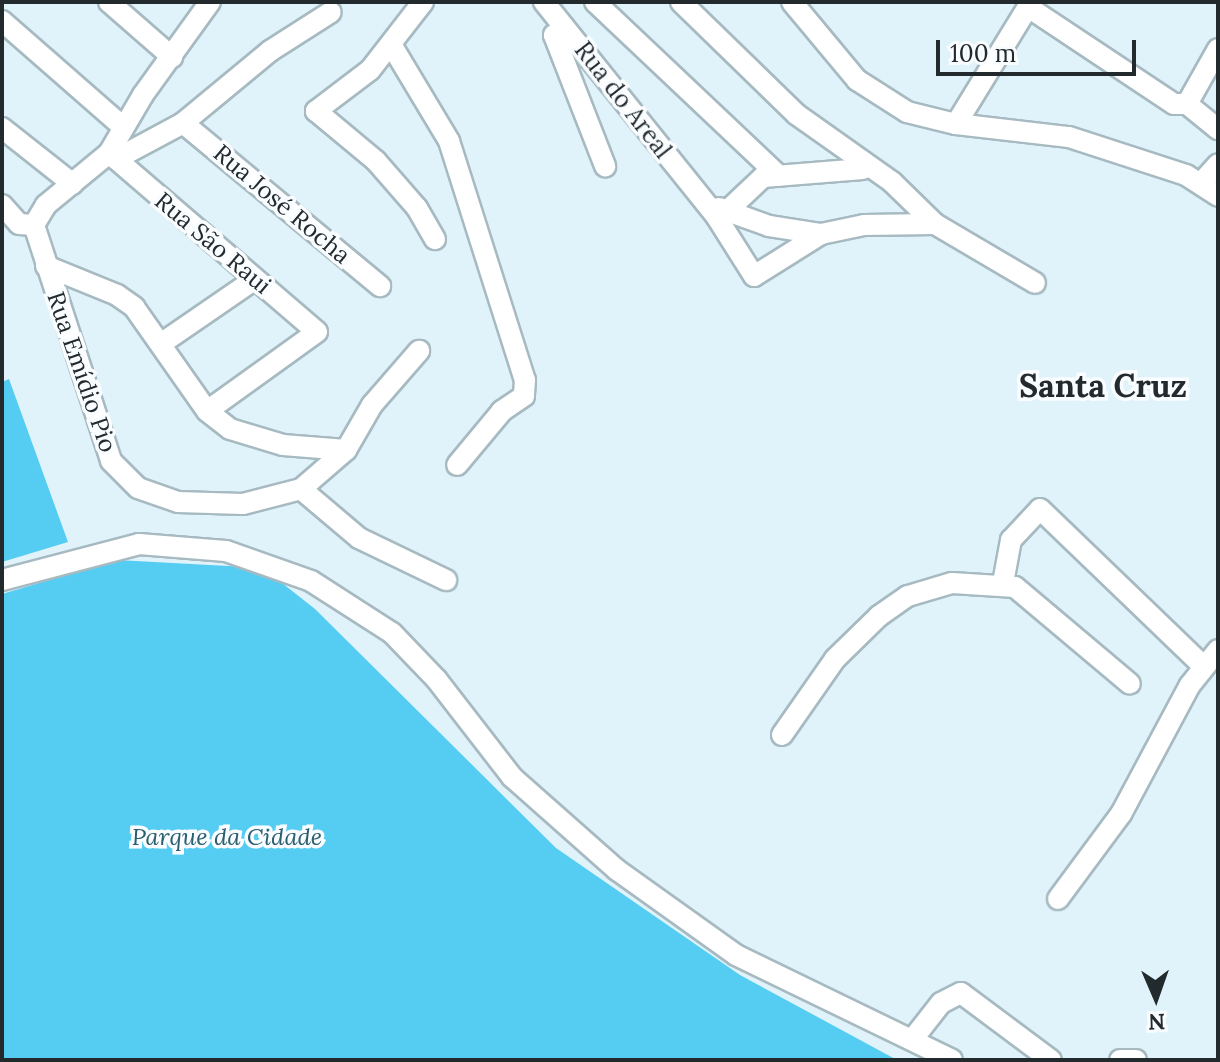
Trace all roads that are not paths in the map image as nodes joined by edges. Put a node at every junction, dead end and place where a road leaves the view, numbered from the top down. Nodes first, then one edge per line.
1 (109, 2) edge
2 (210, 2) edge
3 (423, 2) edge
4 (544, 2) edge
5 (595, 2) edge
6 (681, 2) edge
7 (792, 2) edge
8 (331, 12) dead end
9 (2, 21) edge
10 (564, 27) junction
11 (392, 46) junction
12 (1218, 50) edge
13 (172, 57) junction
14 (1187, 104) junction
15 (183, 123) junction
16 (956, 124) junction
17 (123, 127) junction
18 (2, 128) edge
19 (1218, 129) edge
20 (113, 156) junction
21 (1218, 164) edge
22 (605, 166) dead end
23 (867, 169) junction
24 (779, 176) junction
25 (1202, 182) junction
26 (73, 184) junction
27 (1218, 196) edge
28 (701, 199) junction
29 (2, 205) edge
30 (727, 211) junction
31 (935, 224) junction
32 (34, 225) junction
33 (821, 234) junction
34 (435, 239) dead end
35 (46, 266) junction
36 (255, 279) junction
37 (1035, 283) dead end
38 (380, 286) dead end
39 (162, 343) junction
40 (419, 351) dead end
41 (207, 411) junction
42 (346, 450) junction
43 (457, 465) dead end
44 (301, 489) junction
45 (2, 580) edge
46 (446, 580) dead end
47 (1003, 583) junction
48 (1218, 650) edge
49 (1202, 665) junction
50 (1130, 684) dead end
51 (782, 735) dead end
52 (1058, 899) dead end
53 (912, 1040) junction
54 (952, 1060) edge
55 (1051, 1060) edge
56 (1120, 1060) edge
57 (1136, 1060) edge

1 - 13 street
2 - 13 street
3 - 11 street
4 - 10 street, Rua do Areal
5 - 24 street
6 - 23 street
7 - 16 street
8 - 15 street
9 - 17 street
10 - 22 street
10 - 28 street, Rua do Areal
11 - 34 street
11 - 43 street
12 - 14 street
13 - 17 street
14 - 16 street
14 - 19 street
15 - 20 street
15 - 38 street, Rua José Rocha
16 - 25 street
17 - 20 street
18 - 26 street
20 - 26 street
20 - 36 street, Rua São Raui
21 - 25 street
23 - 24 street
23 - 31 street
24 - 30 street
25 - 27 street
26 - 32 street
28 - 30 street
28 - 33 street, Rua do Areal
29 - 32 street
30 - 33 street
31 - 33 street
31 - 37 street
32 - 35 street, Rua Emídio Pio
35 - 39 street
35 - 44 street, Rua Emídio Pio
36 - 39 street
36 - 41 street, Rua São Raui
39 - 41 street
40 - 42 street
41 - 42 street
42 - 44 street
44 - 46 street
45 - 53 street
47 - 49 street
47 - 50 street
47 - 51 street
48 - 49 street
49 - 52 street
53 - 54 street
53 - 55 street
56 - 57 street

